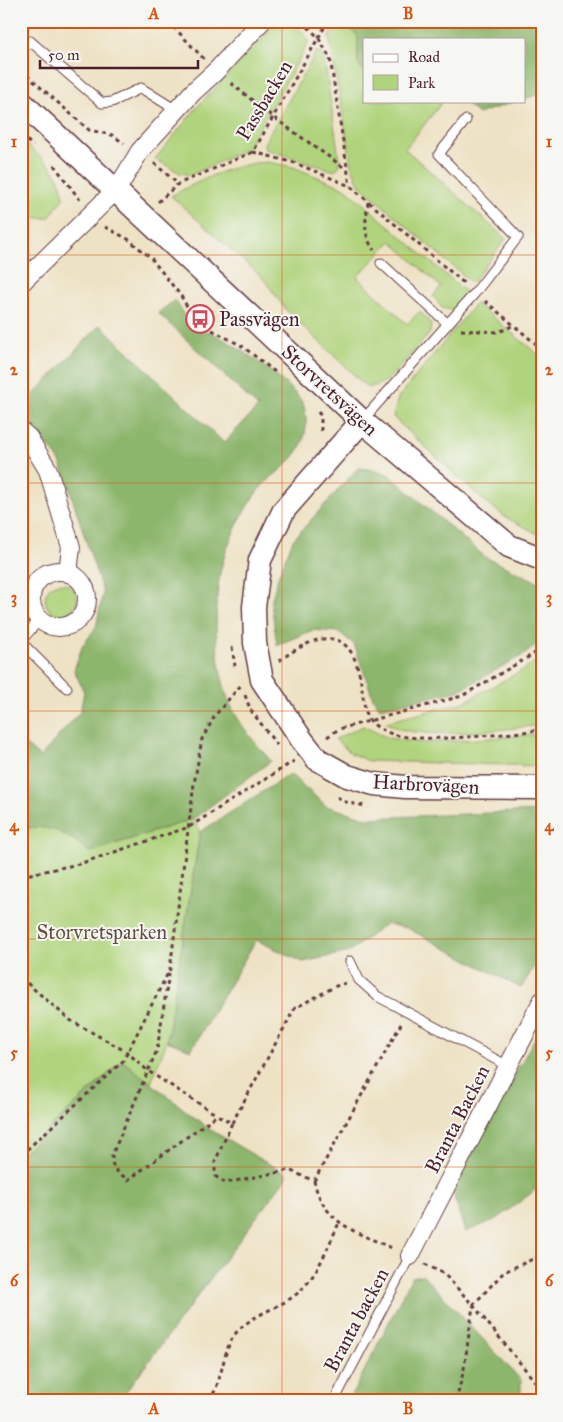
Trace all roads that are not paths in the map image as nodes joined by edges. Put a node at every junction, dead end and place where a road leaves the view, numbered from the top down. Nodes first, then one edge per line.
1 (262, 21) edge
2 (21, 50) edge
3 (21, 102) edge
4 (176, 110) junction
5 (466, 120) dead end
6 (117, 189) junction
7 (381, 263) road end
8 (21, 284) edge
9 (448, 324) junction
10 (362, 421) junction
11 (21, 431) edge
12 (542, 559) edge
13 (68, 573) junction
14 (40, 619) junction
15 (21, 641) edge
16 (67, 688) dead end
17 (542, 788) edge
18 (350, 961) dead end
19 (542, 1001) edge
20 (508, 1066) junction
21 (410, 1256) joint
22 (334, 1401) edge

1 - 4 street
2 - 4 lane
3 - 6 street, Storvretsvägen
4 - 6 street
5 - 9 lane
6 - 8 street
6 - 10 street, Storvretsvägen
7 - 9 lane
9 - 10 lane
10 - 12 street, Storvretsvägen
10 - 17 street, Harbrovägen
11 - 13 street
13 - 14 street
13 - 14 street
14 - 15 lane
15 - 16 lane
18 - 20 lane
19 - 20 street, Branta Backen
20 - 21 street, Branta Backen
21 - 22 lane, Branta backen

